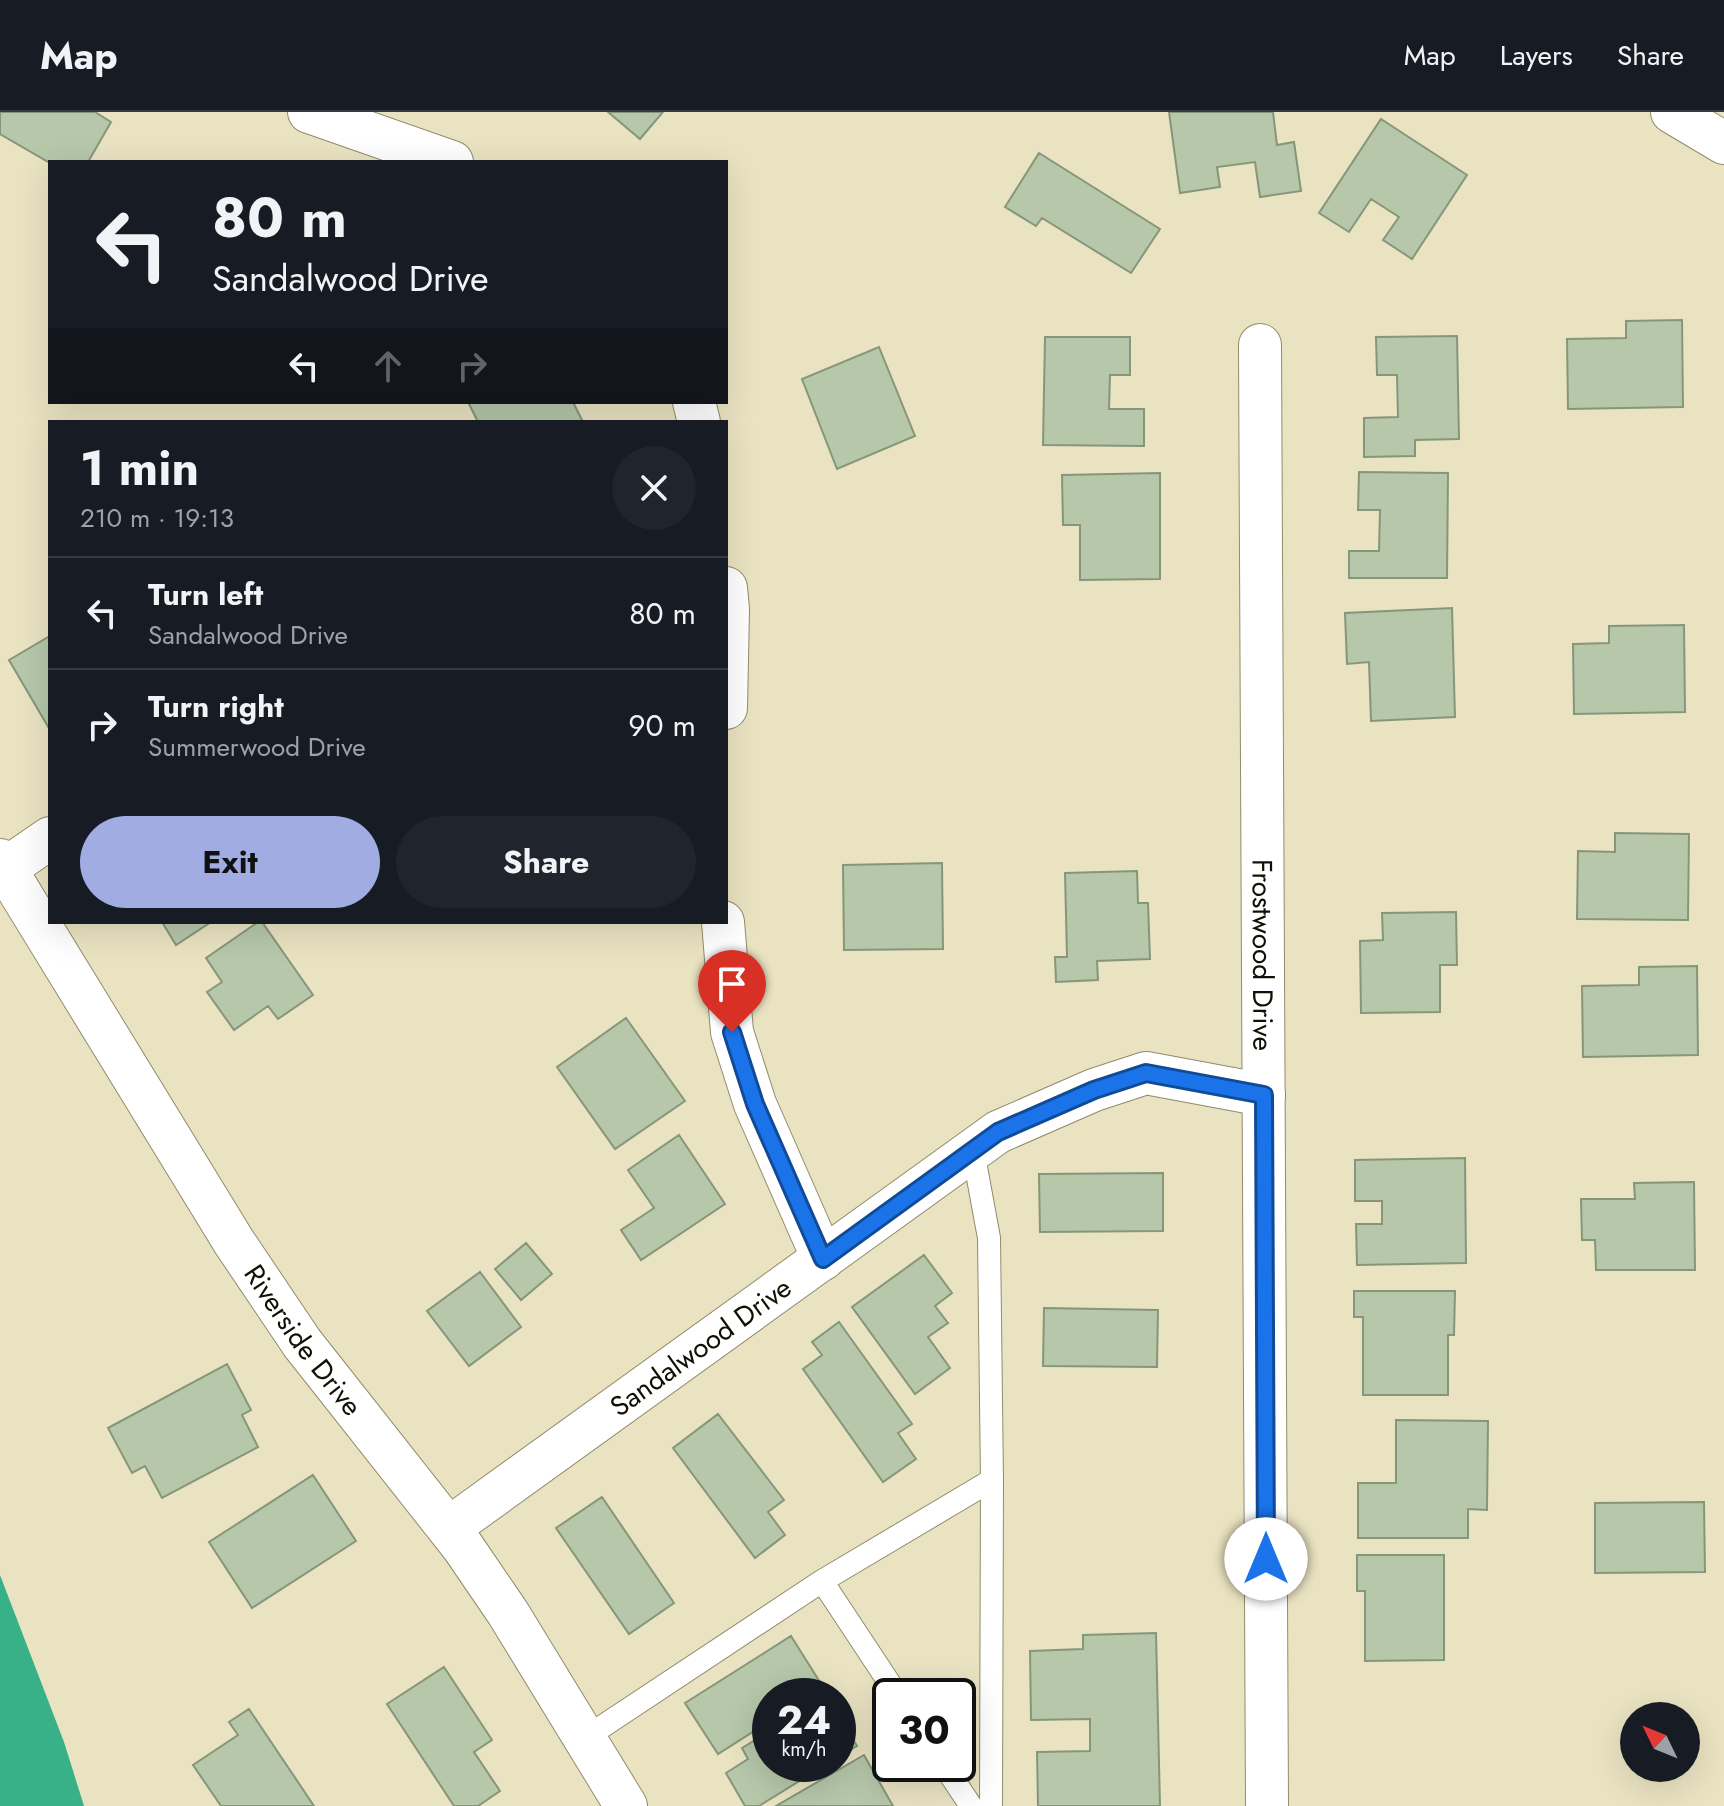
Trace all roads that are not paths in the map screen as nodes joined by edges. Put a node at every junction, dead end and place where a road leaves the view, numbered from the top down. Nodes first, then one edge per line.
1 (309, 112) edge
2 (1672, 112) edge
3 (1724, 143) edge
4 (446, 160) edge
5 (1260, 345) dead end
6 (48, 839) edge
7 (3, 865) edge
8 (723, 924) edge
9 (1264, 1095) junction
10 (973, 1151) junction
11 (823, 1259) junction
12 (992, 1480) junction
13 (449, 1528) junction
14 (822, 1581) junction
15 (886, 1678) edge
16 (585, 1738) junction
17 (955, 1782) edge
18 (626, 1806) edge
19 (971, 1806) edge
20 (991, 1806) edge
21 (1267, 1806) edge

1 - 4 street
2 - 3 street
5 - 9 street, Frostwood Drive
6 - 7 street
7 - 13 street, Riverside Drive
8 - 11 street
9 - 10 street, Sandalwood Drive
9 - 21 street, Frostwood Drive
10 - 11 street, Sandalwood Drive
10 - 12 lane
11 - 13 street, Sandalwood Drive
12 - 14 lane
12 - 20 lane
13 - 16 street, Riverside Drive
14 - 15 lane
14 - 16 lane
16 - 18 street, Riverside Drive
17 - 19 lane

